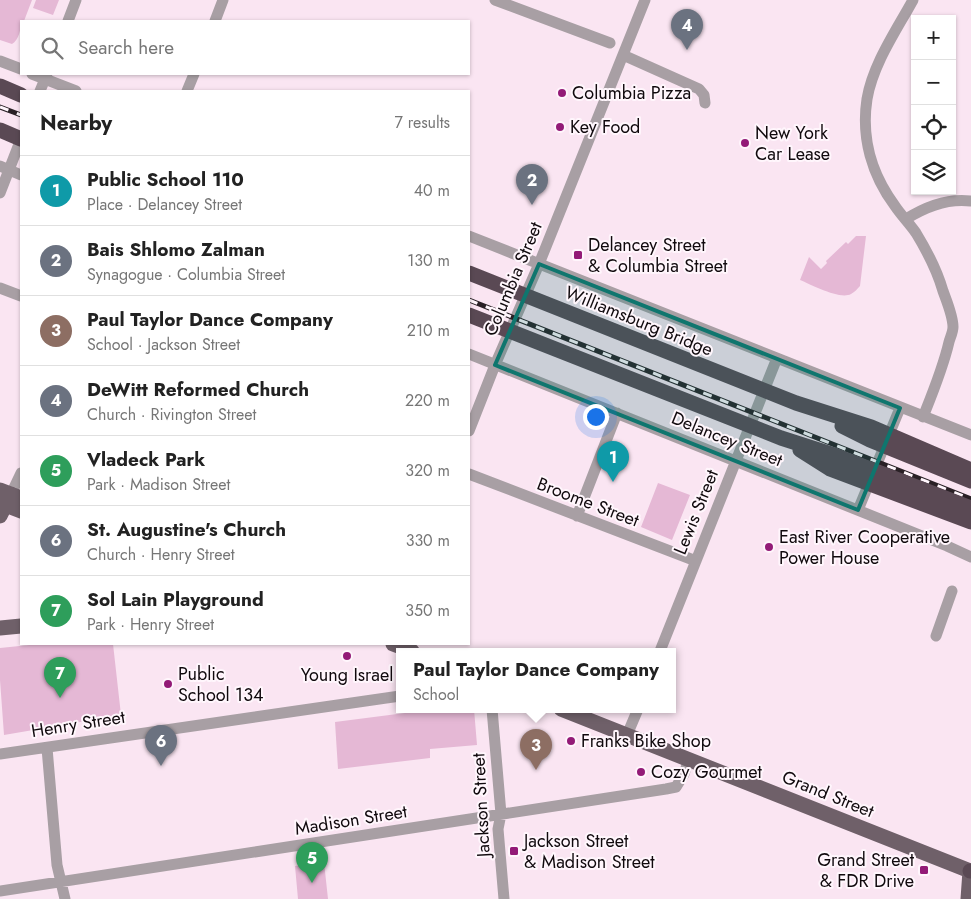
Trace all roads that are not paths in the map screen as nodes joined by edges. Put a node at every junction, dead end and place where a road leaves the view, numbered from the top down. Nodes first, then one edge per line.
1 (76, 0) edge
2 (223, 0) edge
3 (494, 0) edge
4 (645, 0) edge
5 (913, 0) edge
6 (68, 20) edge
7 (215, 20) edge
8 (610, 43) dead end
9 (623, 55) junction
10 (0, 61) edge
11 (20, 69) edge
12 (46, 76) edge
13 (0, 86) edge
14 (40, 90) edge
15 (74, 90) edge
16 (20, 95) edge
17 (705, 103) dead end
18 (12, 136) edge
19 (5, 168) edge
20 (20, 175) edge
21 (0, 193) edge
22 (971, 201) edge
23 (906, 219) junction
24 (470, 236) edge
25 (539, 264) junction
26 (470, 273) edge
27 (0, 288) edge
28 (20, 296) edge
29 (470, 315) edge
30 (470, 354) edge
31 (777, 358) junction
32 (495, 365) junction
33 (796, 403) junction
34 (900, 408) junction
35 (617, 413) junction
36 (923, 417) junction
37 (470, 428) edge
38 (971, 435) edge
39 (781, 438) junction
40 (735, 461) junction
41 (971, 470) edge
42 (470, 474) edge
43 (20, 475) edge
44 (971, 481) edge
45 (6, 501) edge
46 (971, 508) edge
47 (20, 510) edge
48 (858, 510) junction
49 (577, 516) junction
50 (971, 522) edge
51 (971, 557) edge
52 (696, 561) junction
53 (952, 591) dead end
54 (20, 626) edge
55 (0, 628) edge
56 (936, 636) dead end
57 (661, 648) edge
58 (396, 697) edge
59 (492, 713) edge
60 (571, 713) edge
61 (636, 713) edge
62 (627, 735) junction
63 (46, 748) junction
64 (0, 754) edge
65 (690, 759) junction
66 (501, 814) junction
67 (970, 870) edge
68 (61, 882) junction
69 (0, 891) edge
70 (64, 899) edge
71 (504, 899) edge
72 (968, 899) edge

1 - 6 street
2 - 7 street
3 - 8 street
4 - 9 street, Columbia Street
5 - 23 street
9 - 17 street
9 - 25 street, Columbia Street
10 - 11 street
12 - 14 street
12 - 15 street
13 - 16 highway
18 - 19 street
19 - 20 street
19 - 21 street
22 - 23 street
23 - 36 street
24 - 25 street
25 - 31 street
25 - 32 street, Columbia Street
26 - 33 highway, Williamsburg Bridge, bridge
27 - 28 street
29 - 39 highway, bridge
30 - 32 street, Delancey Street
31 - 34 street
31 - 40 street, Lewis Street
32 - 35 street, Delancey Street
32 - 37 street, Columbia Street
33 - 41 highway, Williamsburg Bridge, bridge
33 - 44 highway, Williamsburg Bridge, bridge
34 - 36 street
34 - 48 street
35 - 40 street, Delancey Street
35 - 49 street
36 - 38 street
39 - 46 highway, bridge
39 - 50 highway, bridge
40 - 48 street, Delancey Street
40 - 52 street, Lewis Street
42 - 49 street, Broome Street
43 - 45 street
45 - 47 main road
48 - 51 street, Delancey Street
49 - 52 street, Broome Street
52 - 57 street, Lewis Street
53 - 56 street
54 - 55 main road
58 - 63 street, Henry Street
59 - 66 street, Jackson Street
60 - 62 main road, Grand Street
61 - 62 street
62 - 65 main road, Grand Street
63 - 64 street, Henry Street
63 - 68 street
65 - 66 street, Madison Street
65 - 67 main road, Grand Street
66 - 68 street, Madison Street
66 - 71 street, Jackson Street
67 - 72 main road
68 - 69 street, Madison Street
68 - 70 street

